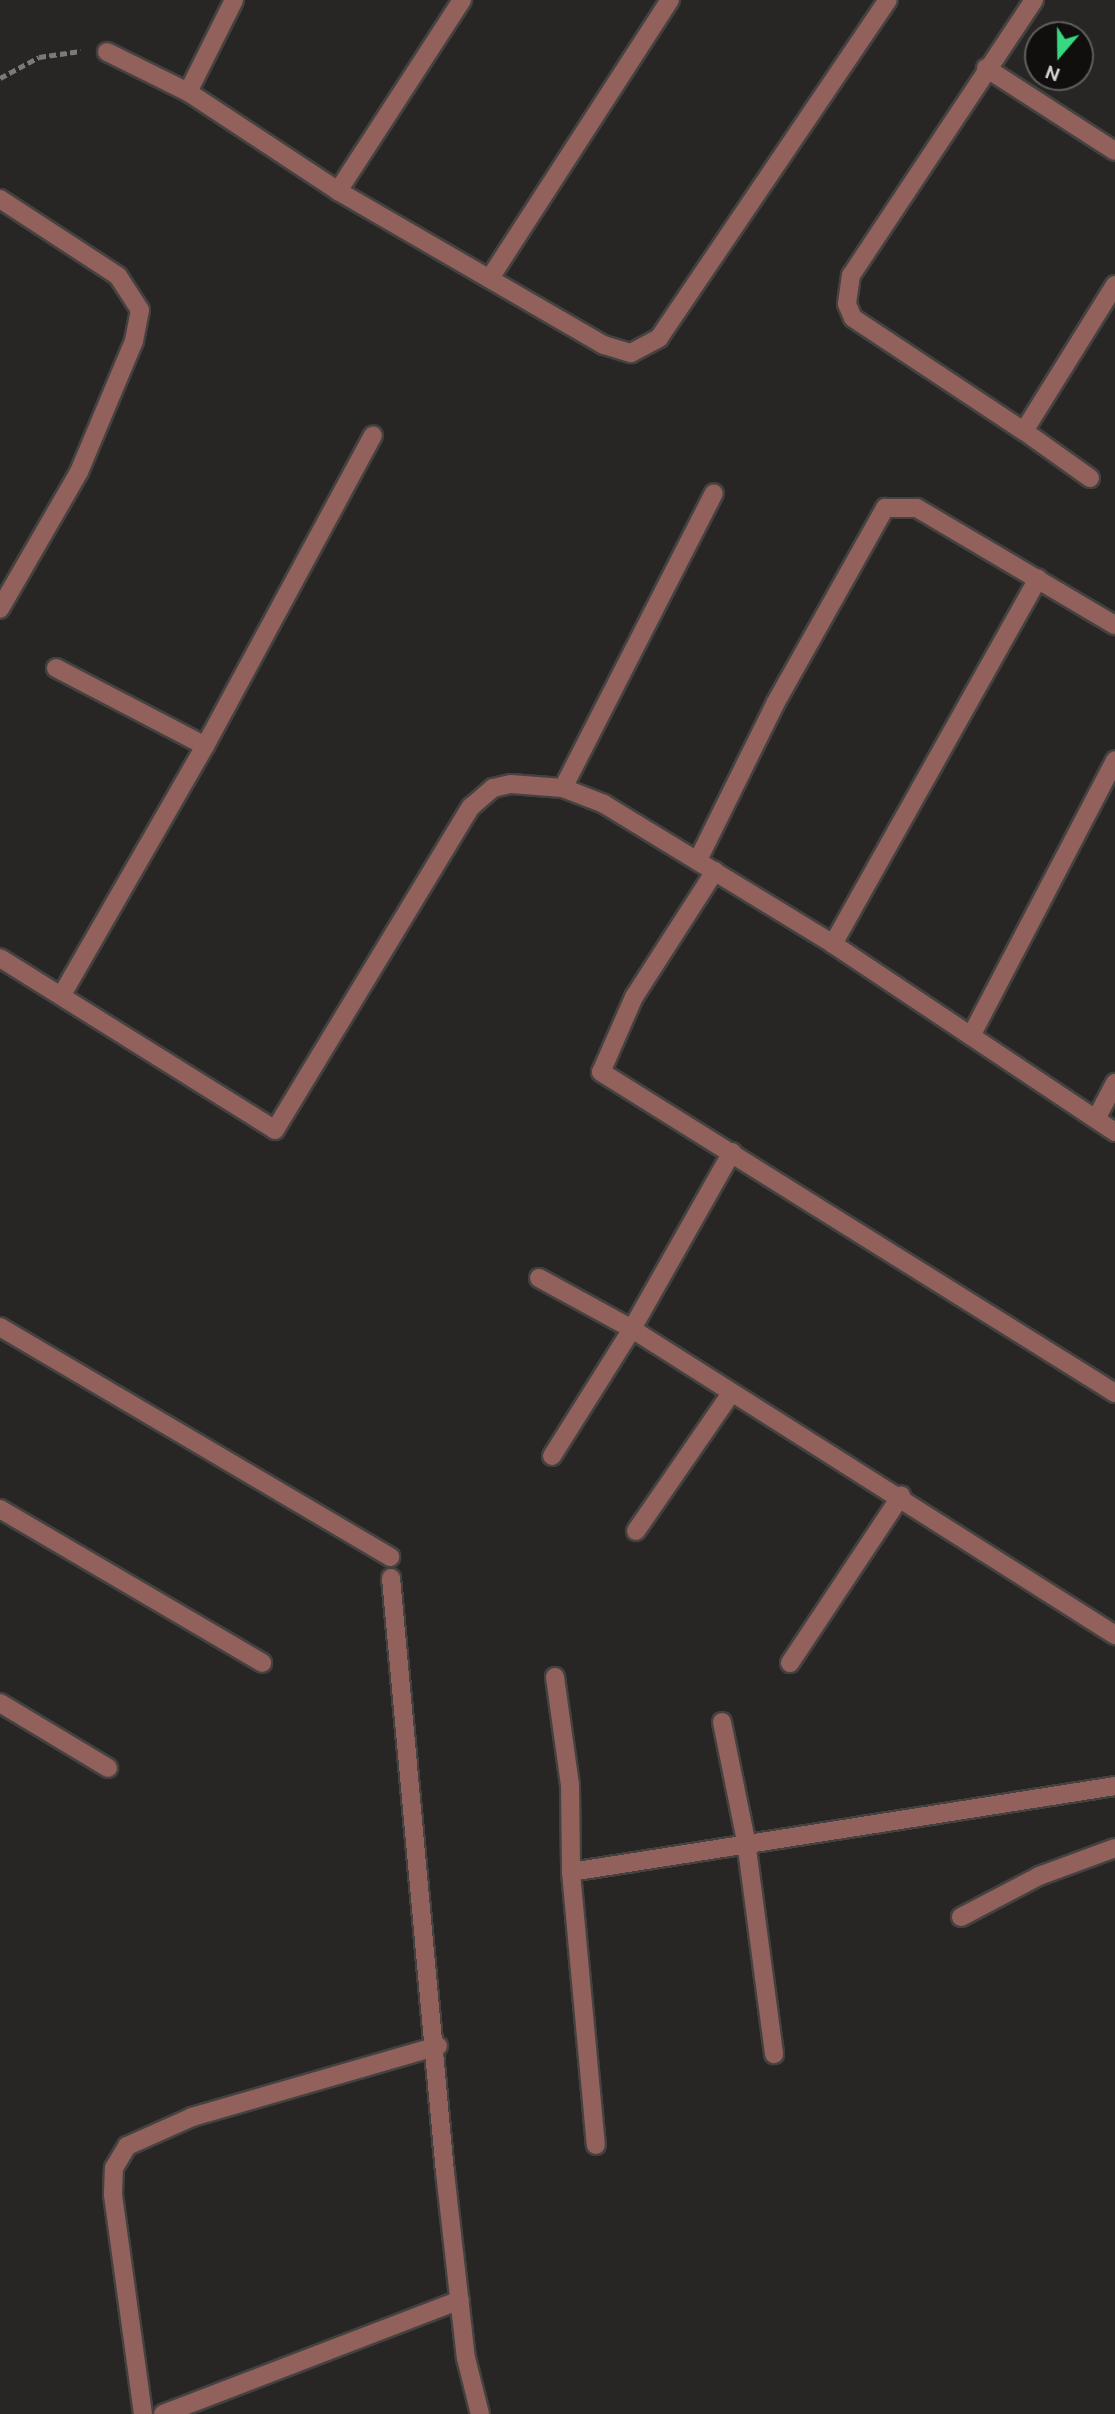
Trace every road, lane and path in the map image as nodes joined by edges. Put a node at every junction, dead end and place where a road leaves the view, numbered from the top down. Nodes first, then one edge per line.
1 (234, 0) edge
2 (463, 0) edge
3 (670, 0) edge
4 (888, 0) edge
5 (1034, 0) edge
6 (107, 52) joint
7 (986, 68) junction
8 (0, 78) edge
9 (188, 92) junction
10 (1115, 151) edge
11 (338, 191) junction
12 (0, 199) edge
13 (490, 278) junction
14 (1115, 285) edge
15 (1024, 430) junction
16 (373, 435) dead end
17 (1090, 478) dead end
18 (714, 493) dead end
19 (1038, 579) junction
20 (0, 609) edge
21 (1115, 625) edge
22 (56, 668) dead end
23 (205, 746) junction
24 (1115, 760) edge
25 (563, 788) junction
26 (698, 860) junction
27 (715, 872) junction
28 (833, 944) junction
29 (0, 958) edge
30 (63, 993) junction
31 (971, 1036) junction
32 (1115, 1083) edge
33 (1096, 1119) junction
34 (1115, 1132) edge
35 (732, 1152) junction
36 (539, 1278) dead end
37 (0, 1327) edge
38 (632, 1329) junction
39 (1115, 1393) edge
40 (729, 1396) junction
41 (552, 1456) dead end
42 (901, 1496) junction
43 (0, 1509) edge
44 (636, 1531) dead end
45 (390, 1557) dead end
46 (391, 1578) dead end
47 (1115, 1635) edge
48 (262, 1663) dead end
49 (790, 1663) dead end
50 (555, 1677) dead end
51 (0, 1703) edge
52 (722, 1722) dead end
53 (108, 1768) dead end
54 (1115, 1786) edge
55 (746, 1841) junction
56 (1115, 1848) edge
57 (571, 1872) junction
58 (961, 1917) dead end
59 (438, 2046) junction
60 (774, 2054) dead end
61 (596, 2145) dead end
62 (460, 2300) junction
63 (143, 2414) edge
64 (163, 2414) edge
65 (480, 2414) edge

1 - 9 street
2 - 11 street
3 - 13 street
4 - 13 street
5 - 7 street
6 - 8 path
6 - 9 street
7 - 10 street
7 - 15 street
9 - 11 street
11 - 13 street
12 - 20 street
14 - 15 street
15 - 17 street
16 - 23 street
18 - 25 street
19 - 21 street
19 - 26 street
19 - 28 street
22 - 23 street
23 - 30 street
24 - 31 street
25 - 26 street
25 - 30 street
26 - 27 street
27 - 28 street
27 - 35 street
28 - 31 street
29 - 30 street
31 - 33 street
32 - 33 street
33 - 34 street
35 - 38 street
35 - 39 street
36 - 38 street
37 - 45 street
38 - 40 street
38 - 41 street
40 - 42 street
40 - 44 street
42 - 47 street
42 - 49 street
43 - 48 street
46 - 59 street
50 - 57 street
51 - 53 street
52 - 55 street
54 - 55 street
55 - 57 street
55 - 60 street
56 - 58 street
57 - 61 street
59 - 62 street
59 - 63 street
62 - 64 street
62 - 65 street

